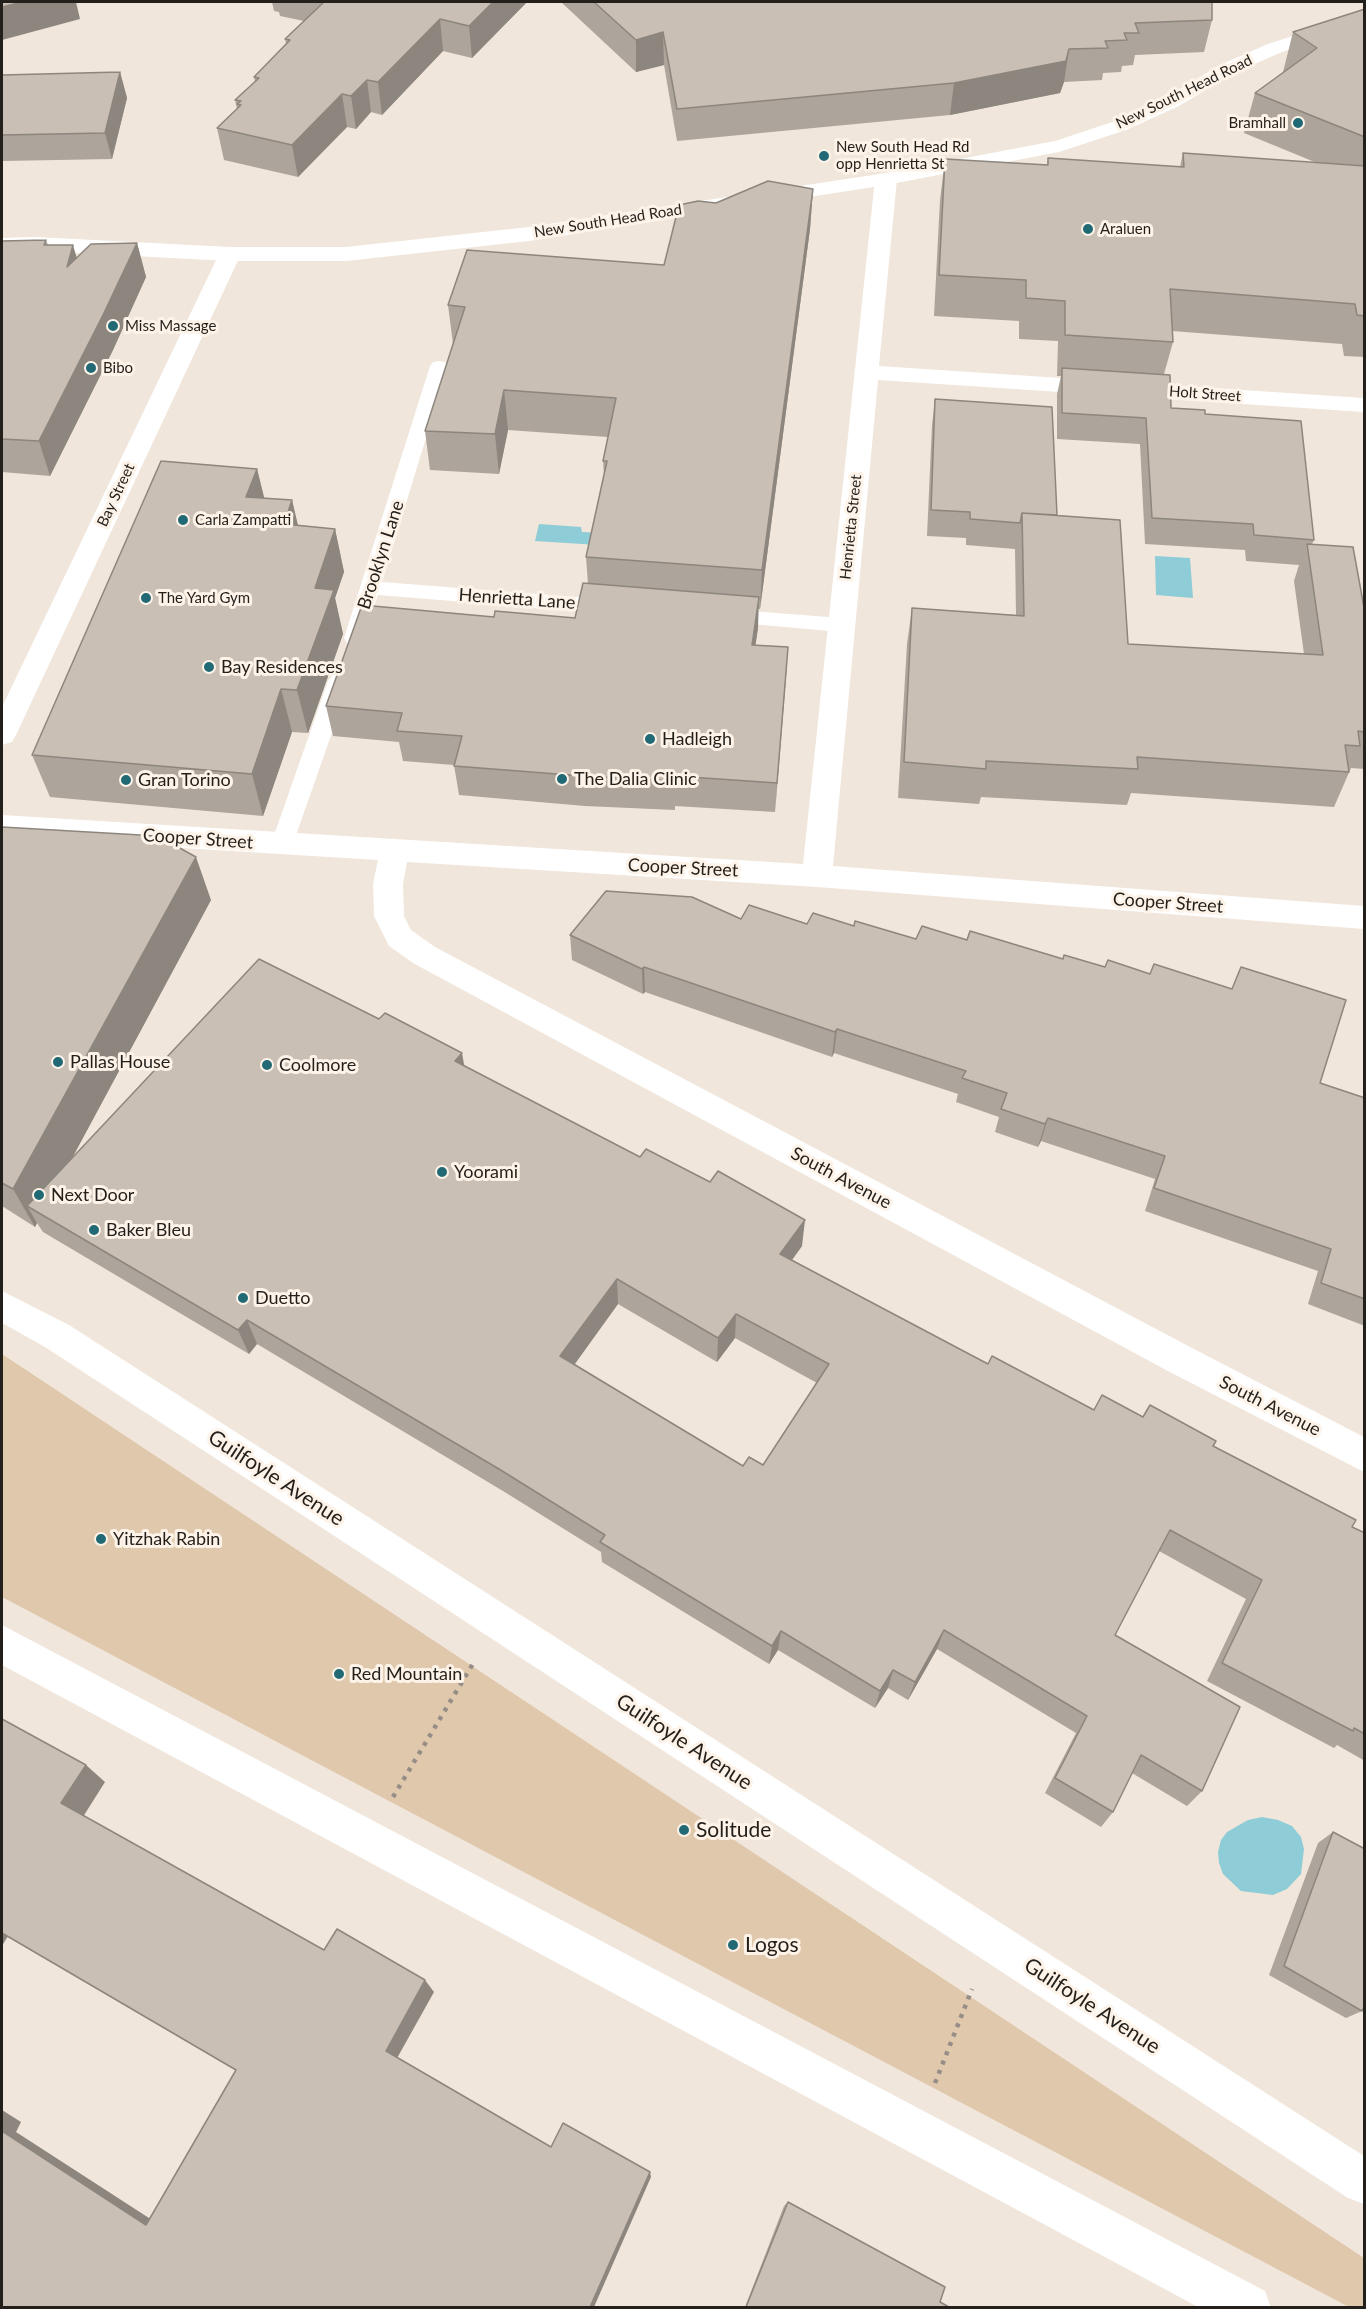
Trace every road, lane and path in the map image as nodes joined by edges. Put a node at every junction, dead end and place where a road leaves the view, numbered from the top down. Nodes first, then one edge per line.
1 (1365, 19) edge
2 (886, 178) junction
3 (2, 245) edge
4 (230, 255) junction
5 (439, 366) dead end
6 (867, 372) junction
7 (1365, 405) edge
8 (371, 588) junction
9 (630, 608) edge
10 (700, 614) edge
11 (841, 625) junction
12 (2, 735) edge
13 (2, 826) edge
14 (282, 844) junction
15 (394, 851) junction
16 (817, 876) junction
17 (1365, 918) edge
18 (2, 1306) edge
19 (1365, 1455) edge
20 (498, 1621) junction
21 (2, 1644) edge
22 (367, 1838) junction
23 (991, 1940) junction
24 (916, 2131) junction
25 (1365, 2182) edge
26 (1248, 2307) edge

1 - 2 street, New South Head Road
2 - 4 street, New South Head Road
2 - 6 street, Henrietta Street
3 - 4 street, New South Head Road
4 - 12 street, Bay Street
5 - 8 lane, Brooklyn Lane
6 - 7 street, Holt Street
6 - 11 street, Henrietta Street
8 - 9 lane, Henrietta Lane
8 - 14 lane, Brooklyn Lane
10 - 11 lane
11 - 16 street, Henrietta Street
13 - 14 street, Cooper Street
14 - 15 street, Cooper Street
15 - 16 street, Cooper Street
15 - 19 street, South Avenue
16 - 17 street, Cooper Street
18 - 20 street, Guilfoyle Avenue
20 - 22 path
20 - 23 street, Guilfoyle Avenue
21 - 22 street
22 - 24 street
23 - 24 path
23 - 25 street, Guilfoyle Avenue
24 - 26 street

